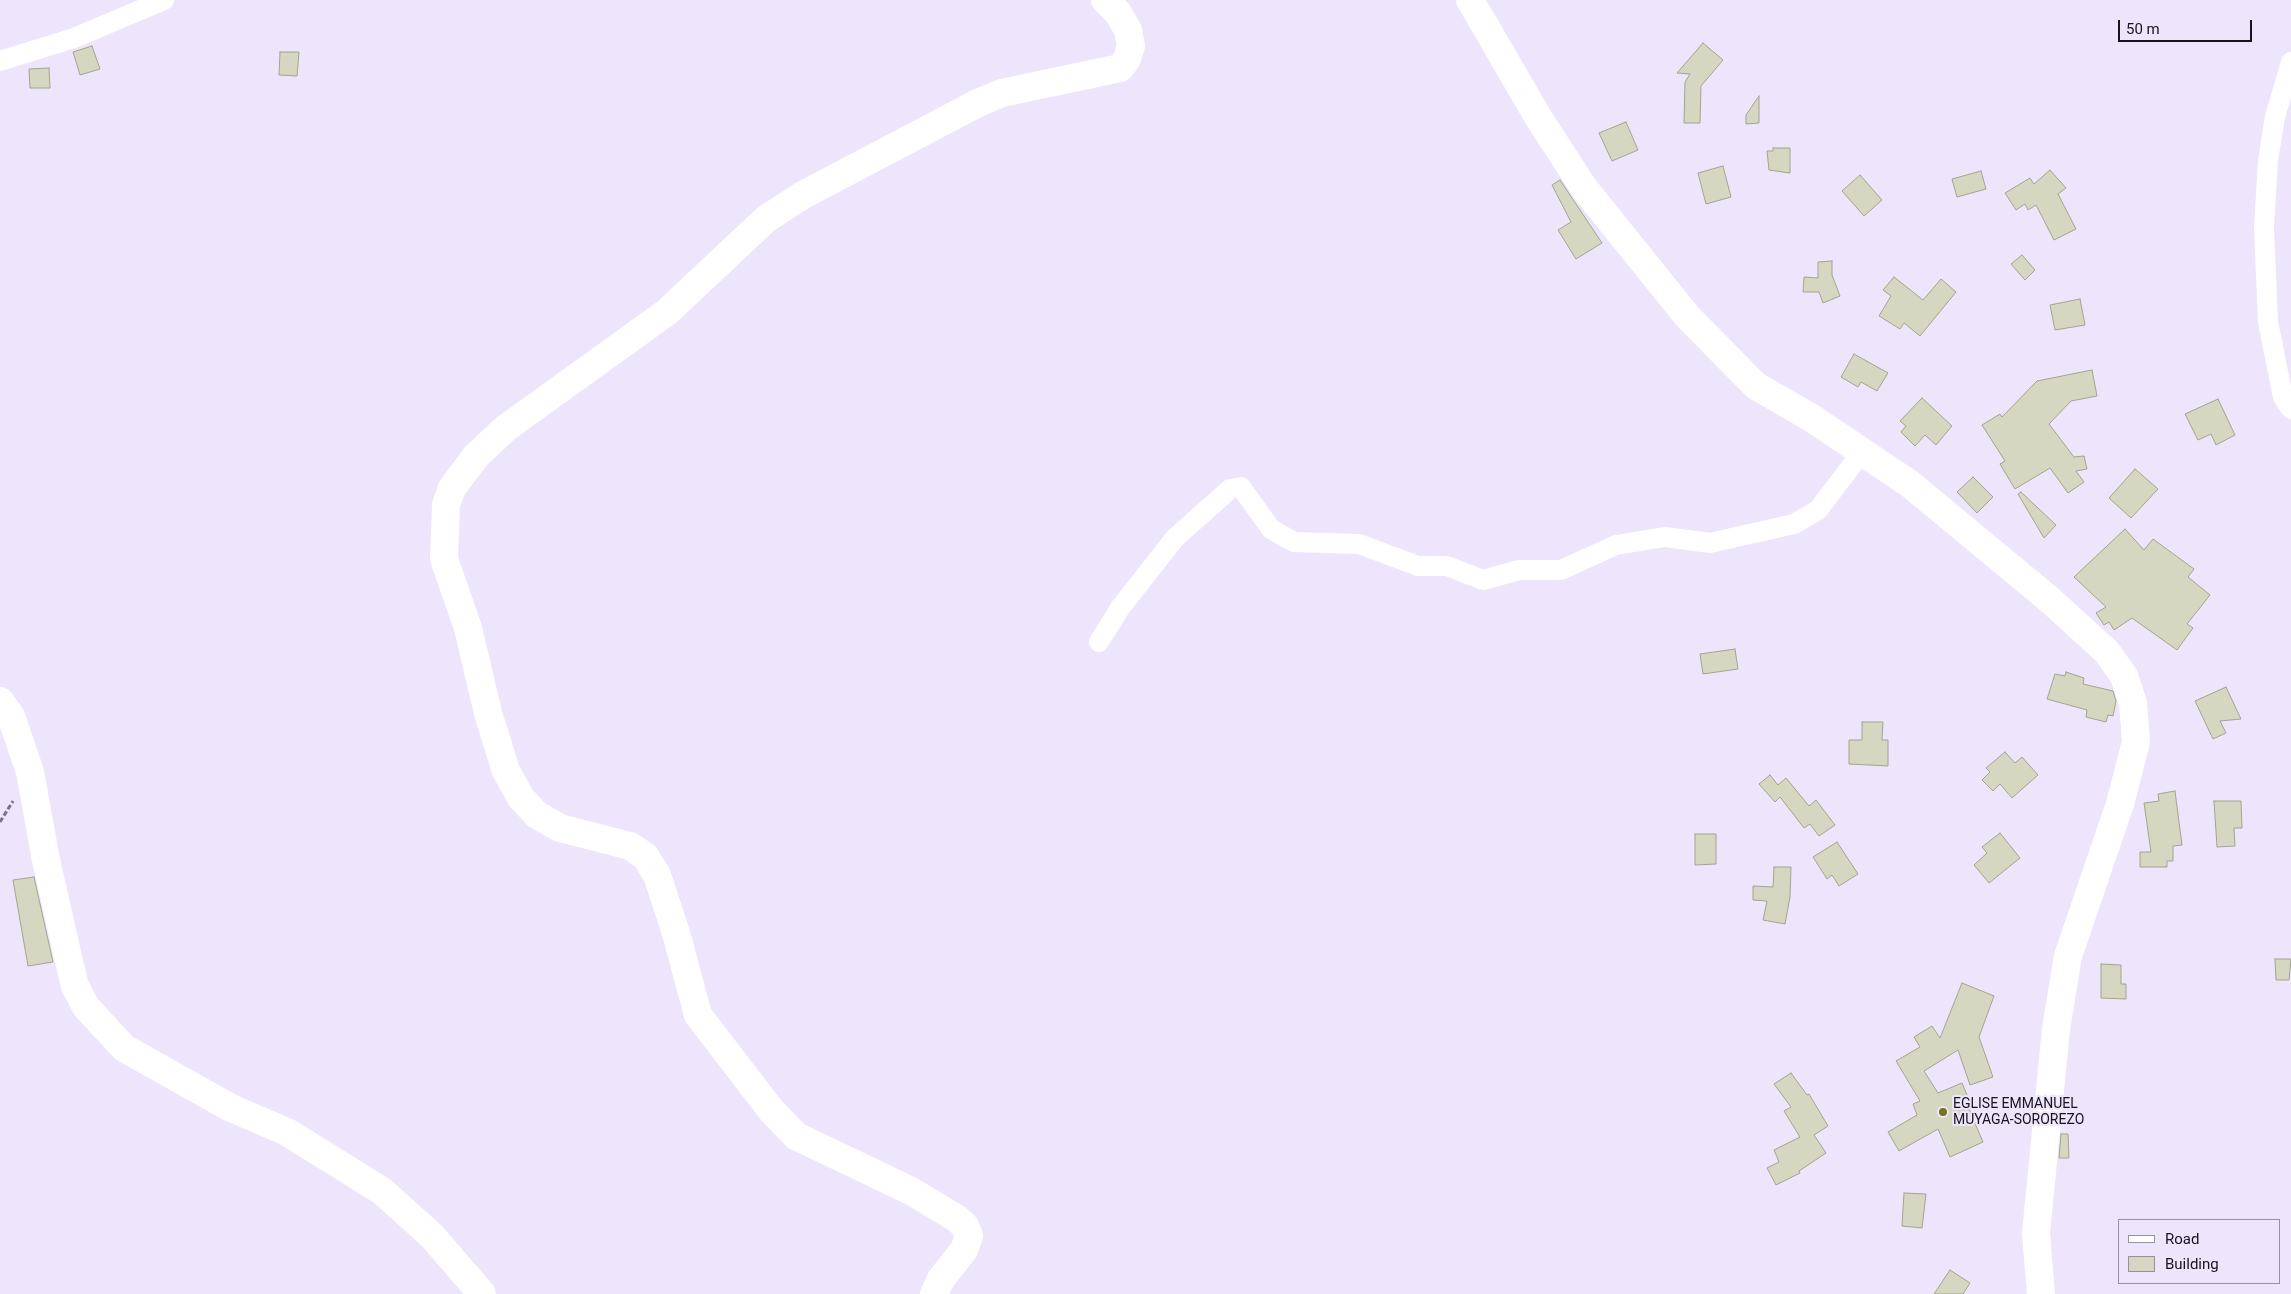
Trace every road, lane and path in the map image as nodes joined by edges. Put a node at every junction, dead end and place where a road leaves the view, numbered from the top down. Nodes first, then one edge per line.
1 (164, 0) edge
2 (1105, 0) edge
3 (1470, 0) edge
4 (0, 61) edge
5 (2291, 62) edge
6 (2291, 409) edge
7 (1862, 452) junction
8 (1099, 642) dead end
9 (0, 701) edge
10 (482, 1294) edge
11 (934, 1294) edge
12 (2041, 1294) edge

1 - 4 street
2 - 11 street
3 - 7 street
5 - 6 street
7 - 8 street
7 - 12 street
9 - 10 street

